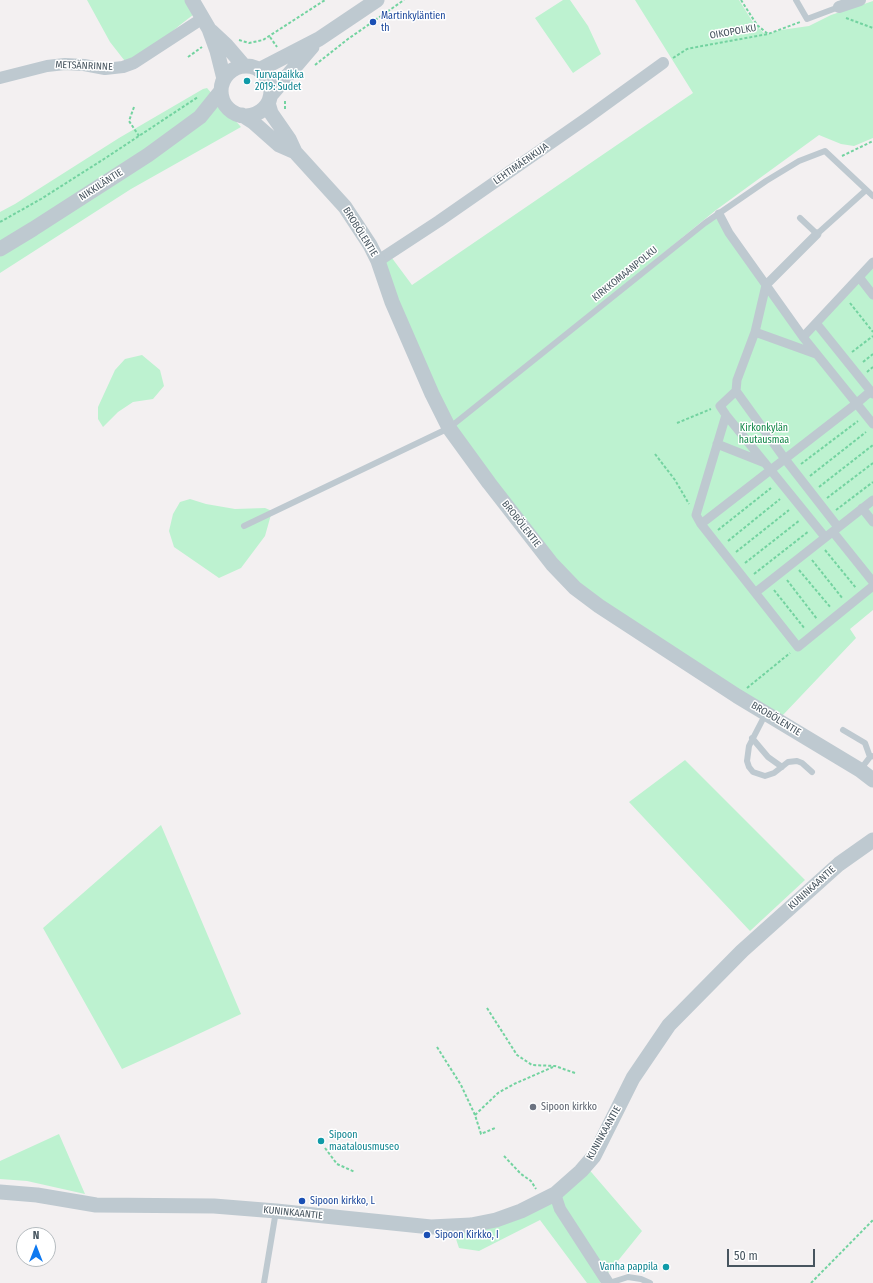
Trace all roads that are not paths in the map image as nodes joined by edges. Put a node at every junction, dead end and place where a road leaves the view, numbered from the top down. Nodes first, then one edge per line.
1 (192, 0) edge
2 (377, 0) edge
3 (796, 0) edge
4 (860, 0) edge
5 (839, 7) joint
6 (206, 23) junction
7 (319, 39) junction
8 (663, 63) road end
9 (244, 66) junction
10 (259, 70) junction
11 (0, 78) edge
12 (223, 85) junction
13 (275, 98) junction
14 (237, 113) junction
15 (200, 117) junction
16 (295, 152) junction
17 (866, 190) junction
18 (873, 196) edge
19 (718, 214) junction
20 (800, 218) dead end
21 (817, 234) junction
22 (0, 249) edge
23 (378, 261) junction
24 (873, 262) edge
25 (859, 277) junction
26 (766, 285) junction
27 (873, 295) edge
28 (816, 323) junction
29 (755, 332) junction
30 (803, 337) junction
31 (817, 355) junction
32 (736, 392) junction
33 (872, 392) edge
34 (857, 403) junction
35 (726, 415) junction
36 (449, 428) junction
37 (870, 428) edge
38 (718, 444) junction
39 (785, 459) junction
40 (769, 466) junction
41 (873, 500) edge
42 (862, 508) junction
43 (873, 522) edge
44 (701, 524) junction
45 (244, 526) dead end
46 (829, 535) junction
47 (873, 582) edge
48 (873, 586) edge
49 (756, 592) junction
50 (766, 713) junction
51 (843, 730) dead end
52 (752, 738) junction
53 (871, 756) edge
54 (782, 767) junction
55 (860, 770) junction
56 (812, 772) dead end
57 (873, 780) edge
58 (873, 840) edge
59 (0, 1192) edge
60 (548, 1197) junction
61 (276, 1211) junction
62 (264, 1283) edge
63 (609, 1283) edge
64 (650, 1283) edge

1 - 6 street
2 - 7 street
3 - 5 lane
4 - 5 street
6 - 9 street
6 - 11 street, METSÄNRINNE
6 - 12 street
7 - 10 street
7 - 13 street
8 - 23 street, LEHTIMÄENKUJA
9 - 10 street
9 - 12 street
10 - 13 street
12 - 14 street
12 - 15 street, NIKKILÄNTIE
13 - 14 street
13 - 16 street, BROBÖLENTIE
14 - 15 street, NIKKILÄNTIE
14 - 16 street, BROBÖLENTIE
15 - 22 street, NIKKILÄNTIE
16 - 23 street, BROBÖLENTIE
17 - 18 lane
17 - 19 lane, KIRKKOMAANPOLKU
17 - 21 lane
19 - 26 street
19 - 36 lane, KIRKKOMAANPOLKU
20 - 21 lane
21 - 26 street
23 - 36 street, BROBÖLENTIE
24 - 25 street
25 - 27 street
25 - 28 street
26 - 29 street
26 - 30 street
28 - 30 street
28 - 33 street
29 - 31 street
29 - 32 street
30 - 31 street
31 - 34 street
32 - 35 street
32 - 39 street
33 - 34 street
34 - 37 street
34 - 39 street
35 - 38 street
35 - 40 street
36 - 45 lane, KIRKKOMAANPOLKU
36 - 50 street, BROBÖLENTIE
38 - 40 street
38 - 44 street
39 - 40 street
39 - 46 street
40 - 44 street
40 - 46 street
41 - 42 street
42 - 43 street
42 - 46 street
44 - 49 street
46 - 47 street
46 - 49 street
48 - 49 street
50 - 52 lane
50 - 55 street, BROBÖLENTIE
51 - 53 lane
52 - 54 lane
52 - 54 lane
53 - 55 lane
54 - 56 lane
55 - 57 street, BROBÖLENTIE
58 - 60 street, KUNINKAANTIE
59 - 61 street, KUNINKAANTIE
60 - 61 street, KUNINKAANTIE
60 - 63 street
61 - 62 lane
63 - 64 lane

